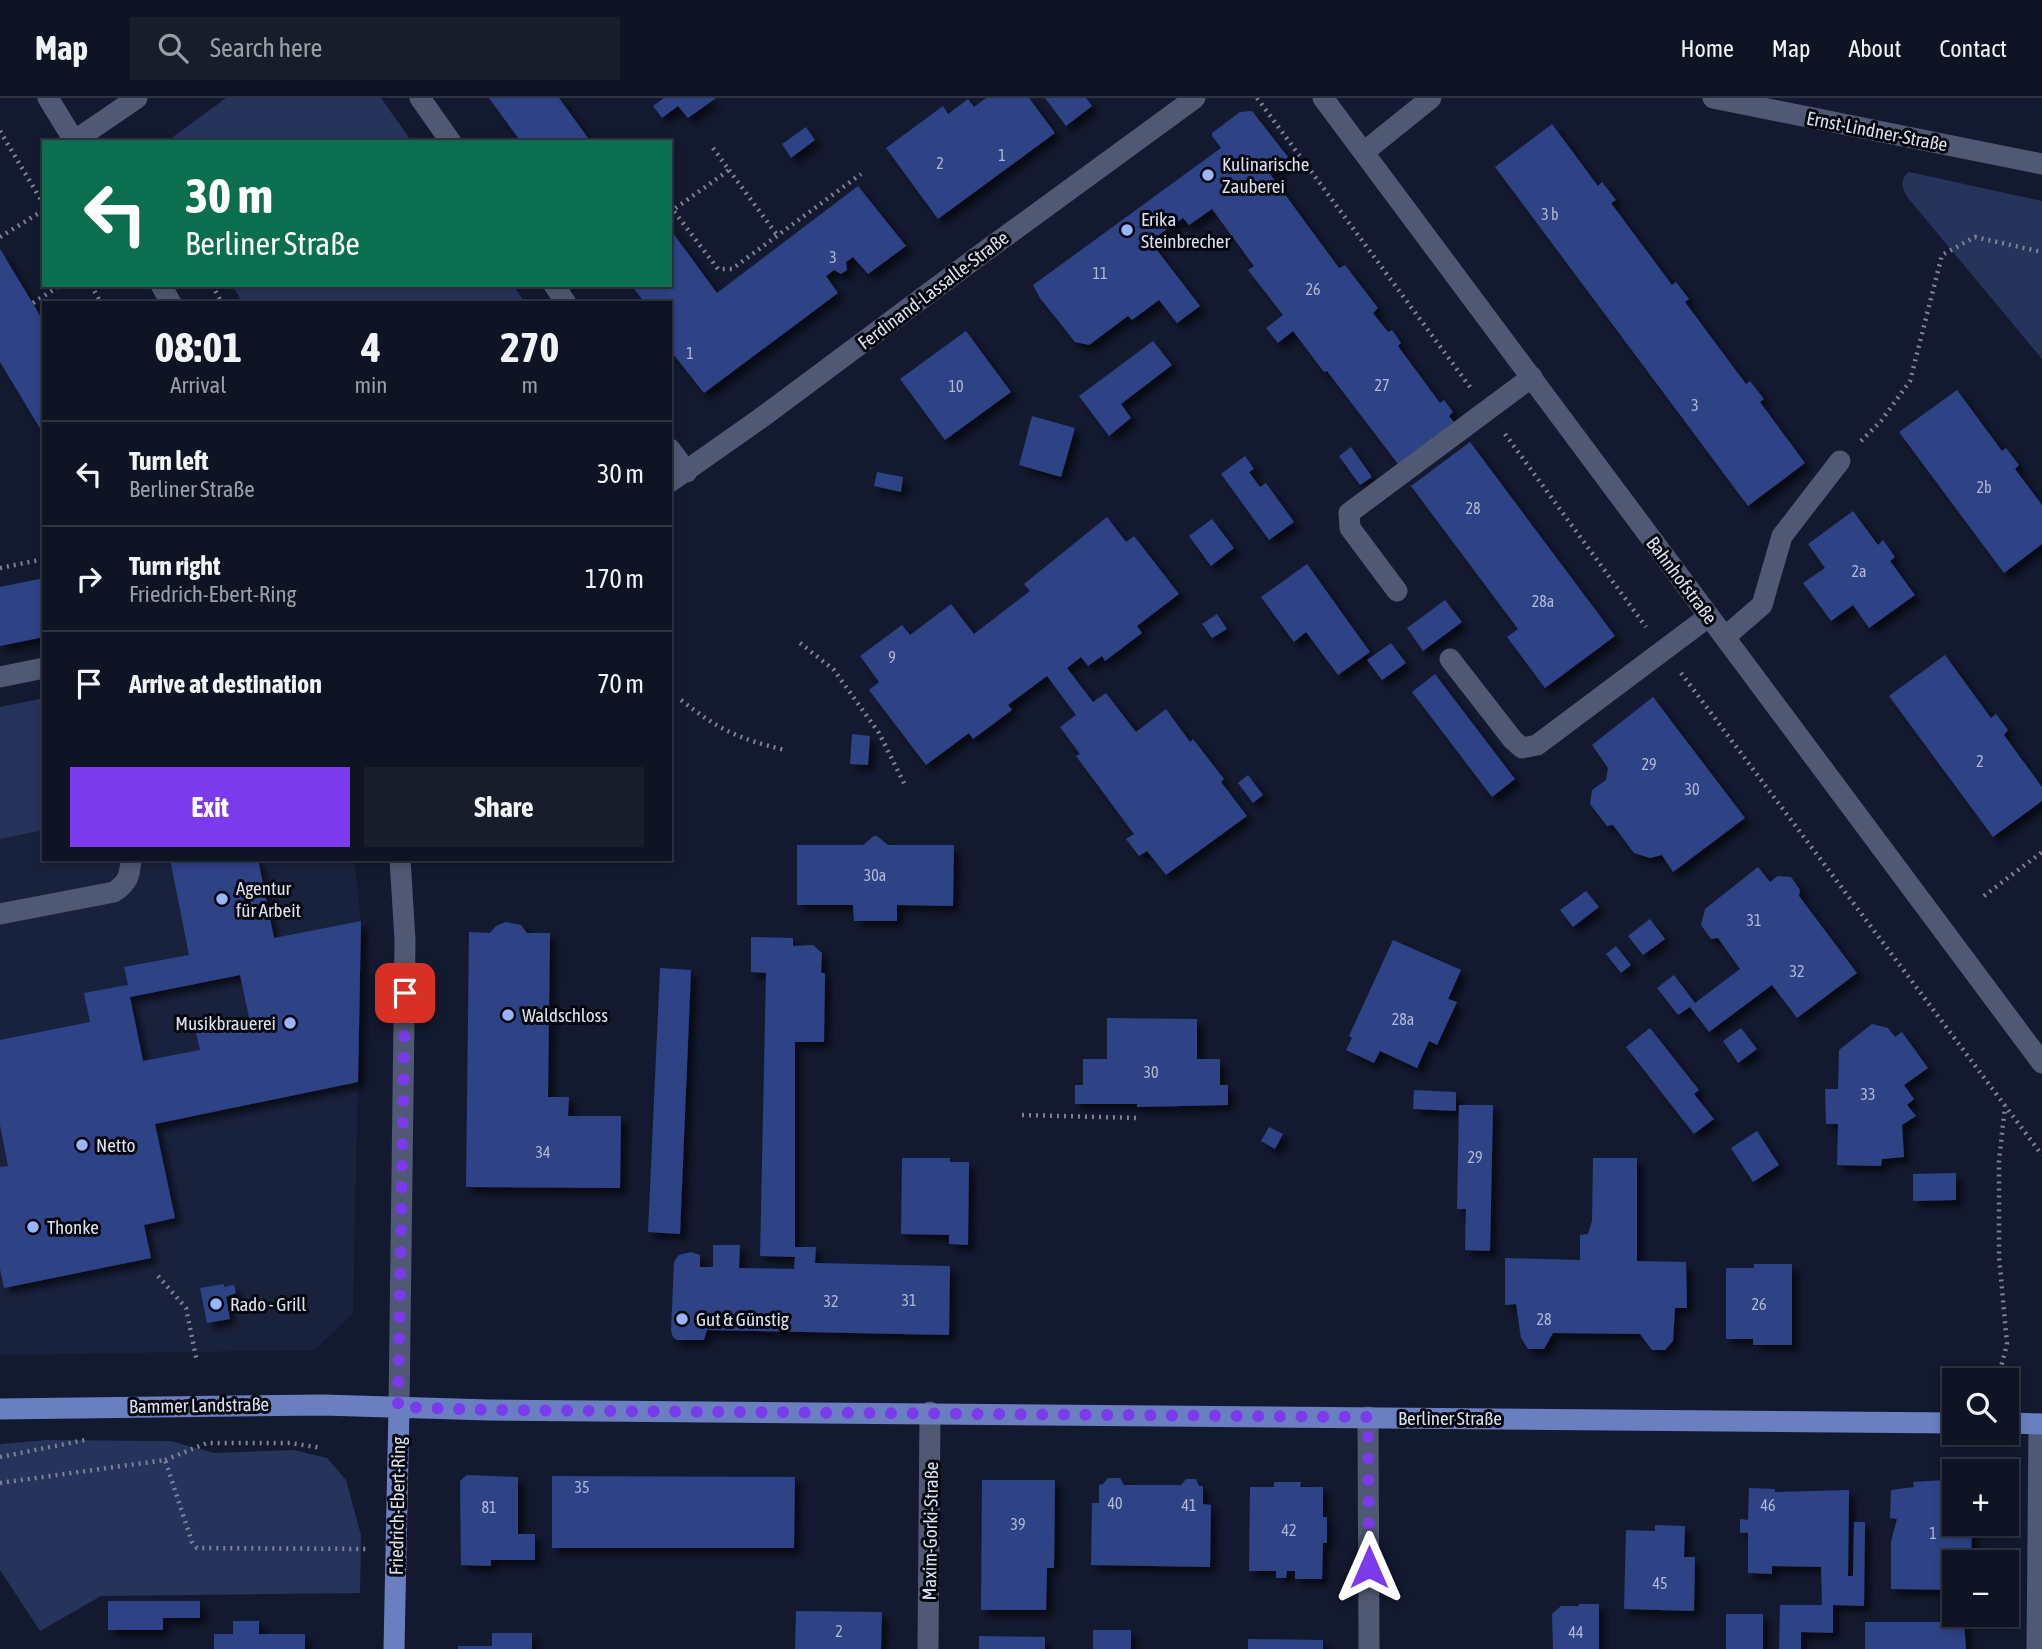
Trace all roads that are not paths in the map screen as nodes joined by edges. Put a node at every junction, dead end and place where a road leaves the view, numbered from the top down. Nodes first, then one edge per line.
1 (48, 98) edge
2 (137, 98) edge
3 (420, 98) edge
4 (1195, 98) edge
5 (1323, 98) edge
6 (1431, 98) edge
7 (1713, 98) edge
8 (73, 140) edge
9 (75, 140) edge
10 (450, 140) edge
11 (1364, 152) junction
12 (2042, 164) edge
13 (1532, 377) junction
14 (672, 456) edge
15 (1840, 461) road end
16 (678, 477) edge
17 (1397, 591) dead end
18 (1709, 617) junction
19 (1725, 637) junction
20 (1450, 659) dead end
21 (42, 668) edge
22 (0, 677) edge
23 (131, 861) edge
24 (400, 861) edge
25 (0, 914) edge
26 (2042, 1063) edge
27 (398, 1407) junction
28 (0, 1409) edge
29 (930, 1412) junction
30 (1368, 1417) junction
31 (1942, 1423) edge
32 (2019, 1423) edge
33 (2040, 1424) edge
34 (394, 1649) edge
35 (928, 1649) edge
36 (1369, 1649) edge
37 (2037, 1649) edge

1 - 8 street
2 - 9 street
3 - 10 street
4 - 16 street, Ferdinand-Lassalle-Straße
5 - 11 street, Bahnhofstraße
6 - 11 street
7 - 12 street, Ernst-Lindner-Straße
11 - 13 street, Bahnhofstraße
13 - 17 street
13 - 18 street, Bahnhofstraße
14 - 16 street
15 - 19 street
18 - 19 street, Bahnhofstraße
18 - 20 street
19 - 26 street, Bahnhofstraße
21 - 22 street
23 - 25 street
24 - 27 street, Friedrich-Ebert-Ring
27 - 28 main road, Bammer Landstraße
27 - 29 main road, Berliner Straße
27 - 34 main road, Friedrich-Ebert-Ring
29 - 30 main road, Berliner Straße
29 - 35 street, Maxim-Gorki-Straße
30 - 31 main road, Berliner Straße
30 - 36 street
32 - 33 main road
33 - 37 street

